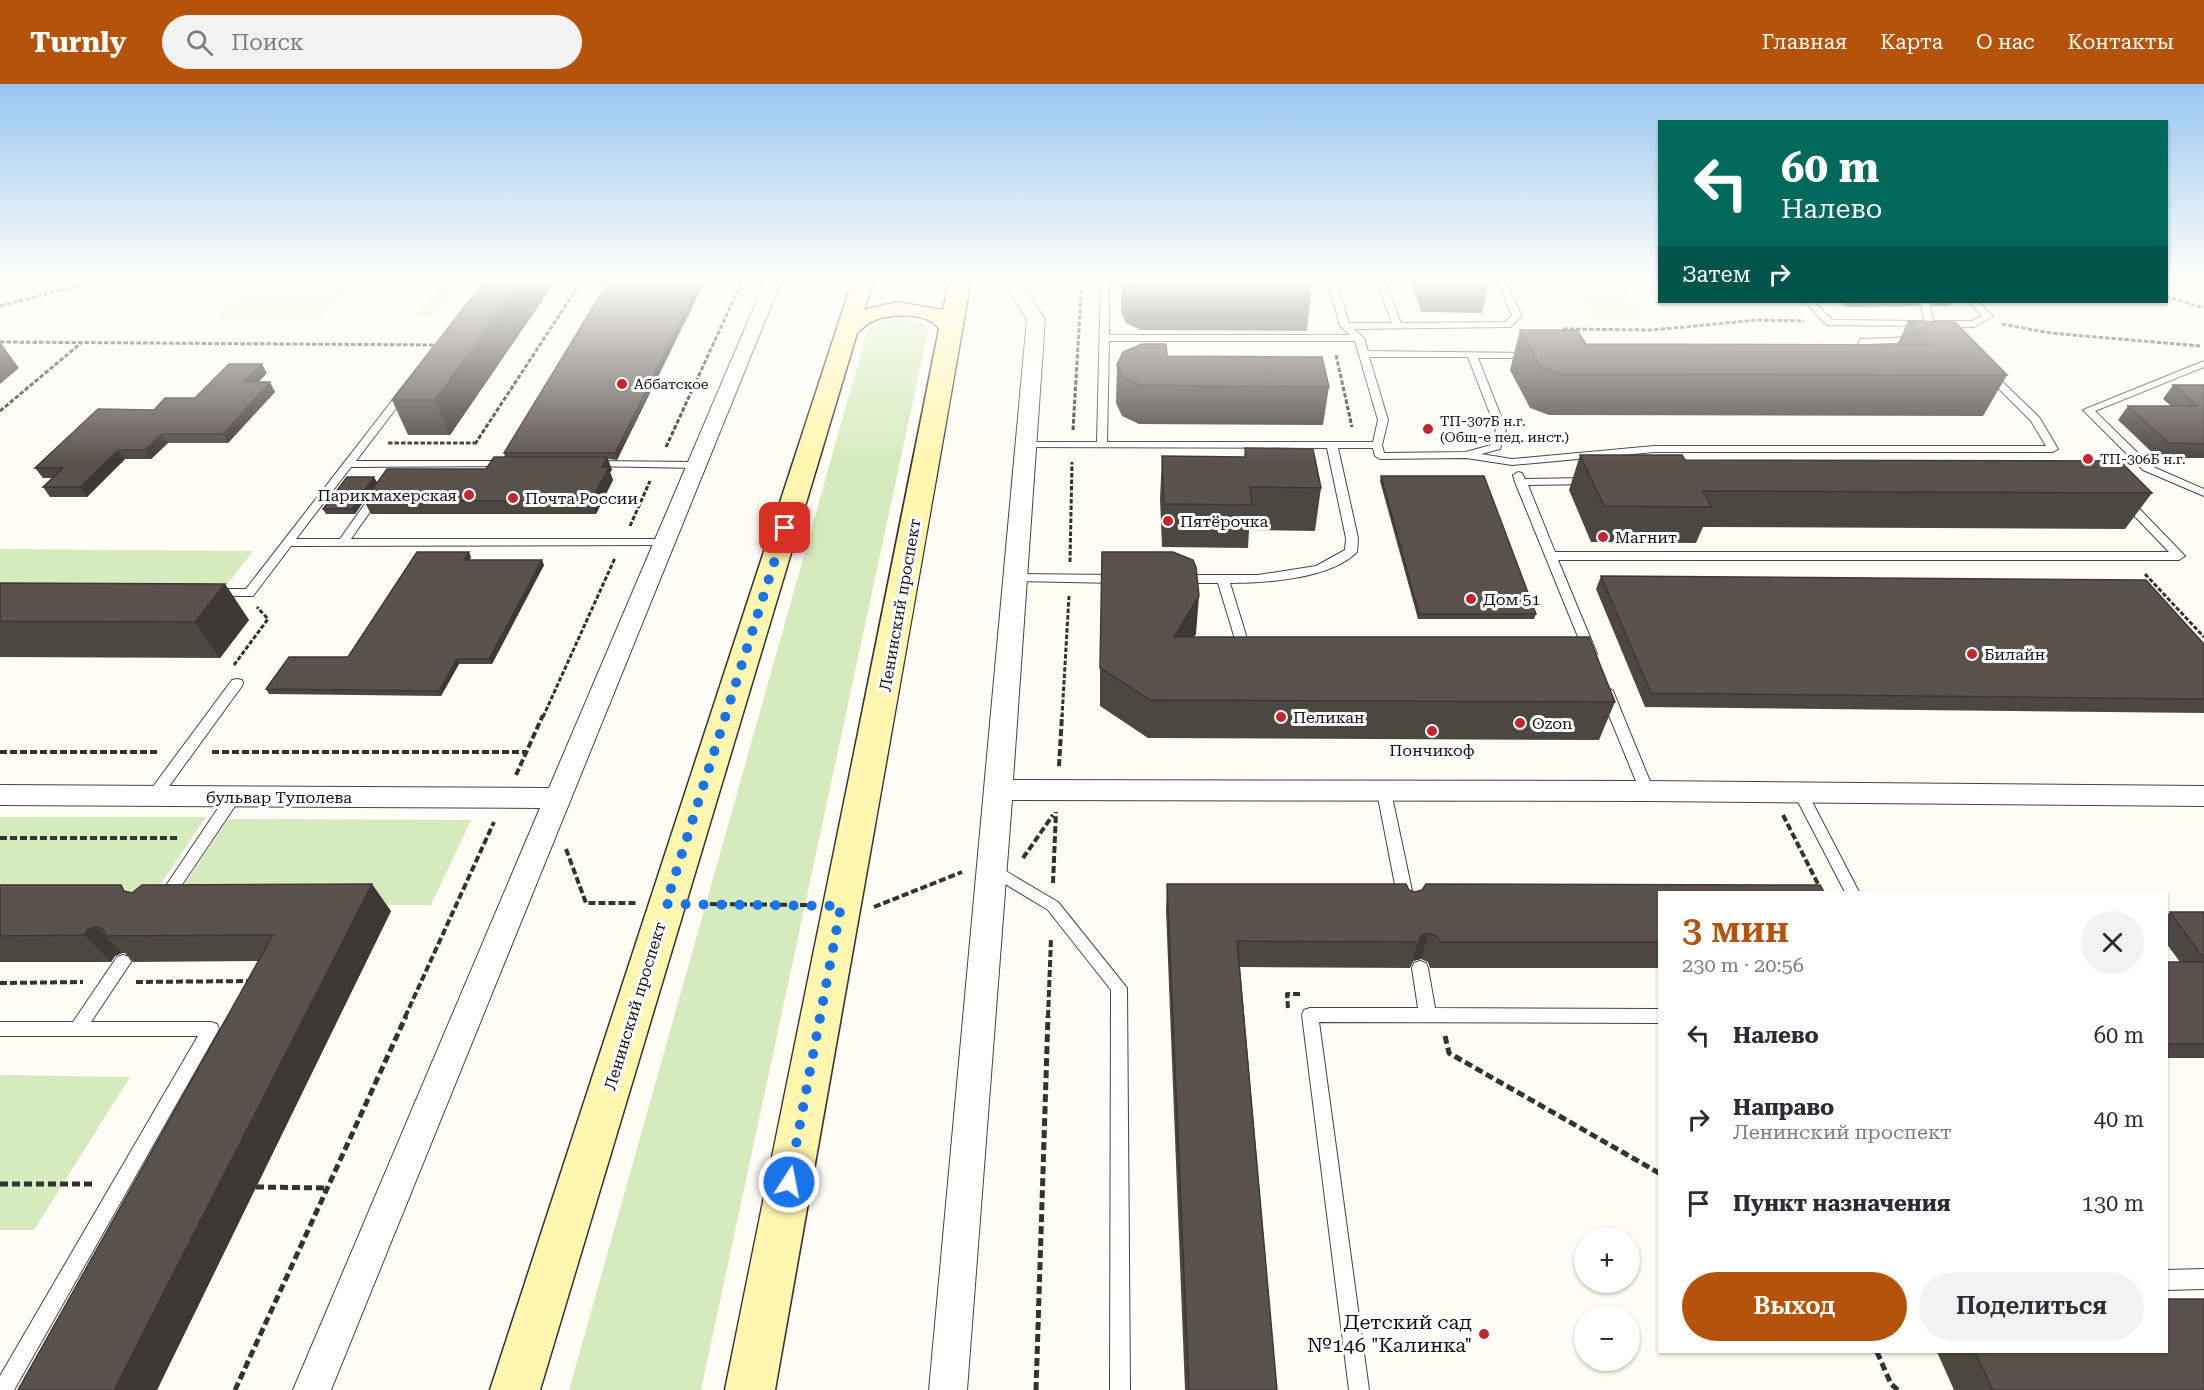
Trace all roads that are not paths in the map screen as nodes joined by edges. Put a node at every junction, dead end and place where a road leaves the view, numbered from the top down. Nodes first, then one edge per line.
1 (749, 340) edge
2 (845, 340) edge
3 (949, 340) edge
4 (1034, 340) edge
5 (1104, 340) edge
6 (1360, 340) edge
7 (1936, 340) joint
8 (440, 345) edge
9 (1946, 346) edge
10 (1364, 354) junction
11 (1472, 355) junction
12 (1551, 355) edge
13 (1844, 363) edge
14 (2204, 364) edge
15 (1976, 365) edge
16 (1026, 445) junction
17 (1102, 445) junction
18 (1332, 445) junction
19 (1377, 445) junction
20 (1466, 455) junction
21 (1512, 462) junction
22 (348, 464) junction
23 (520, 464) edge
24 (577, 464) edge
25 (698, 465) junction
26 (392, 473) junction
27 (1520, 482) junction
28 (1604, 482) edge
29 (2114, 489) edge
30 (2204, 493) edge
31 (664, 542) junction
32 (288, 543) junction
33 (343, 543) junction
34 (1552, 555) junction
35 (1015, 578) junction
36 (1129, 579) edge
37 (1164, 579) edge
38 (1223, 579) junction
39 (203, 593) edge
40 (1268, 649) edge
41 (1587, 654) edge
42 (237, 683) dead end
43 (1603, 683) edge
44 (999, 790) junction
45 (1647, 791) junction
46 (1384, 792) junction
47 (1801, 794) junction
48 (0, 795) edge
49 (154, 796) junction
50 (234, 796) junction
51 (2204, 796) edge
52 (555, 805) junction
53 (993, 864) junction
54 (1851, 891) edge
55 (1408, 911) edge
56 (156, 912) edge
57 (123, 962) edge
58 (1419, 968) edge
59 (1434, 1016) junction
60 (1658, 1016) edge
61 (0, 1029) edge
62 (77, 1029) junction
63 (2204, 1279) edge
64 (2168, 1280) edge
65 (3, 1390) edge
66 (312, 1390) edge
67 (515, 1390) edge
68 (750, 1390) edge
69 (948, 1390) edge
70 (1120, 1390) edge
71 (1359, 1390) edge

1 - 25 street
2 - 67 main road, Ленинский проспект
3 - 68 main road, Ленинский проспект
4 - 16 street
5 - 17 lane
6 - 10 lane
7 - 9 lane
7 - 13 lane
8 - 22 lane
10 - 11 lane
10 - 19 lane
11 - 12 lane
11 - 20 lane
14 - 30 lane
15 - 21 lane
16 - 17 lane
16 - 35 street
17 - 18 lane
18 - 19 lane
18 - 38 lane
19 - 20 lane
20 - 21 lane
21 - 27 lane
22 - 26 lane
22 - 32 lane
23 - 26 lane
24 - 25 lane
25 - 31 street
26 - 33 lane
27 - 28 lane
27 - 34 lane
29 - 34 lane
31 - 33 lane
31 - 52 street
32 - 33 lane
32 - 39 lane
34 - 41 lane
35 - 36 lane
35 - 44 street
37 - 38 lane
38 - 40 lane
42 - 49 lane
43 - 45 lane
44 - 46 street
44 - 53 street
45 - 46 street
45 - 47 street
46 - 55 lane
47 - 51 street
47 - 54 lane
48 - 49 street, бульвар Туполева
49 - 50 street, бульвар Туполева
50 - 52 street, бульвар Туполева
50 - 56 lane
52 - 66 street
53 - 69 street
53 - 70 lane
57 - 62 lane
58 - 59 lane
59 - 60 lane
59 - 71 lane
61 - 62 lane
62 - 65 lane
63 - 64 lane

